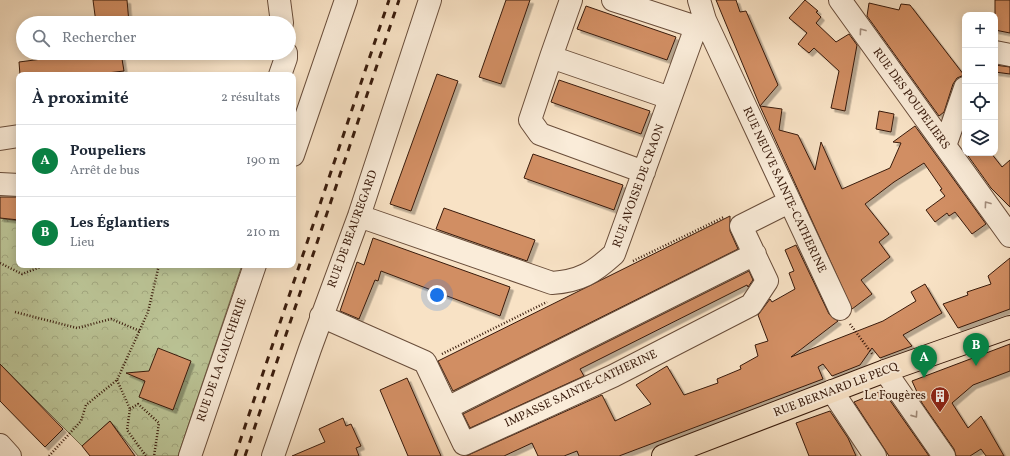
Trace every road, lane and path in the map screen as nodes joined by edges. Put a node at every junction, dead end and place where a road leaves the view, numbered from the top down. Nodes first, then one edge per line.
1 (279, 0) edge
2 (346, 0) edge
3 (430, 0) edge
4 (571, 0) edge
5 (613, 0) edge
6 (840, 0) edge
7 (636, 3) edge
8 (281, 16) edge
9 (700, 16) edge
10 (998, 53) edge
11 (1010, 55) edge
12 (551, 57) junction
13 (285, 60) edge
14 (281, 72) edge
15 (962, 97) edge
16 (670, 98) junction
17 (298, 128) edge
18 (16, 136) edge
19 (0, 139) edge
20 (296, 139) edge
21 (945, 146) junction
22 (644, 172) junction
23 (0, 184) edge
24 (16, 185) edge
25 (789, 202) junction
26 (359, 216) junction
27 (726, 216) dead end
28 (1010, 236) edge
29 (755, 254) junction
30 (620, 259) junction
31 (0, 263) edge
32 (38, 268) edge
33 (158, 268) edge
34 (254, 268) edge
35 (552, 283) junction
36 (840, 309) joint
37 (15, 312) dead end
38 (322, 316) junction
39 (1010, 327) edge
40 (140, 331) junction
41 (425, 362) junction
42 (885, 371) junction
43 (117, 380) junction
44 (832, 391) junction
45 (447, 408) junction
46 (130, 409) junction
47 (0, 445) edge
48 (10, 456) edge
49 (49, 456) edge
50 (146, 456) edge
51 (154, 456) edge
52 (190, 456) edge
53 (273, 456) edge
54 (663, 456) edge
55 (875, 456) edge
56 (944, 456) edge

1 - 8 street
2 - 17 street
3 - 26 street, RUE DE BEAUREGARD
4 - 12 street
5 - 7 street
21 -> 6 street, RUE DES POUPELIERS
7 - 9 street
9 - 16 street, RUE AVOISE DE CRAON
9 - 25 street, RUE NEUVE SAINTE-CATHERINE
10 - 11 street
12 - 16 street
12 - 22 street
13 - 14 street
15 - 21 street
16 - 22 street, RUE AVOISE DE CRAON
17 - 20 street
18 - 19 street
28 -> 21 street, RUE DES POUPELIERS
22 - 30 street, RUE AVOISE DE CRAON
23 - 24 street
25 - 29 street, IMPASSE SAINTE-CATHERINE
25 - 36 street, RUE NEUVE SAINTE-CATHERINE
26 - 35 street, RUE AVOISE DE CRAON
26 - 38 street, RUE DE BEAUREGARD
27 - 30 path
29 - 45 street
29 - 45 street, IMPASSE SAINTE-CATHERINE
30 - 35 street, RUE AVOISE DE CRAON
31 - 32 path
33 - 40 path
34 - 52 street, RUE DE LA GAUCHERIE
35 - 41 path
36 - 42 path
37 - 40 path
38 - 41 street
38 - 53 street, RUE DE BEAUREGARD
39 - 42 main road, RUE BERNARD LE PECQ
40 - 43 path
41 - 45 street, IMPASSE SAINTE-CATHERINE
42 - 44 main road, RUE BERNARD LE PECQ
42 -> 56 street
43 - 46 path
43 - 49 path
44 - 54 main road, RUE BERNARD LE PECQ
44 - 55 street
46 - 50 path
46 - 51 path
47 - 48 street

